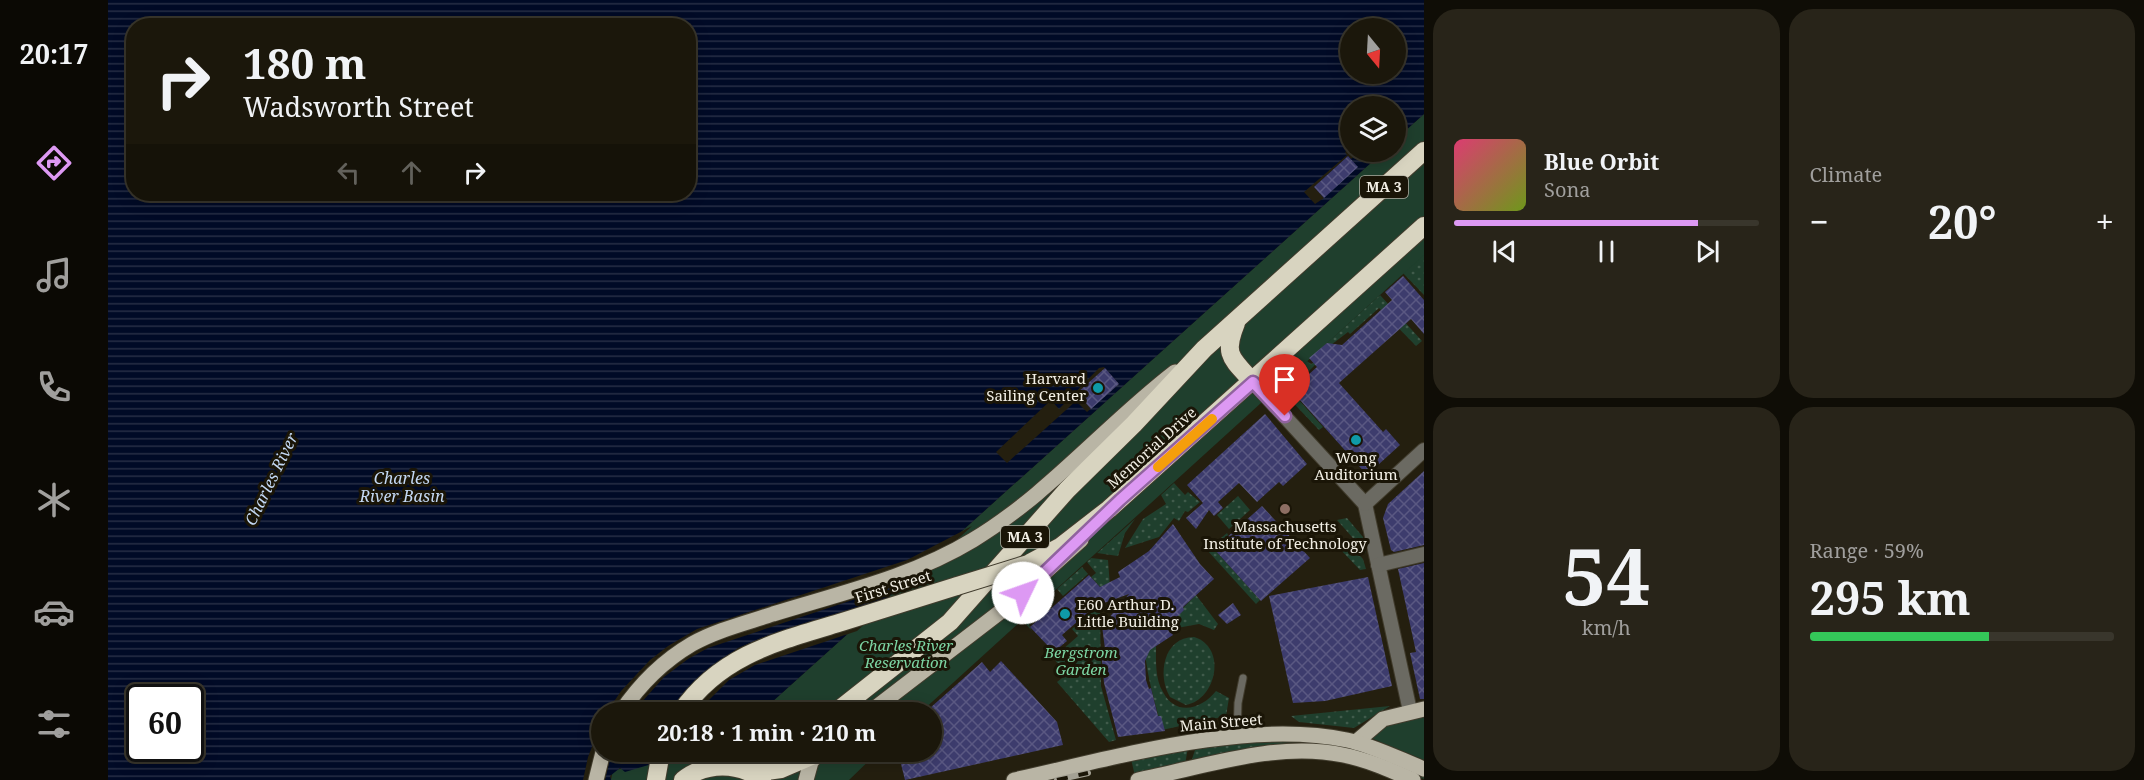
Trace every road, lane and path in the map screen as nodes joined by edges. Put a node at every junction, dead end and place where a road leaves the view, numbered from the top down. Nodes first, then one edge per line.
1 (1424, 151) edge
2 (1424, 226) edge
3 (1236, 321) junction
4 (1204, 349) junction
5 (1253, 382) junction
6 (1424, 450) edge
7 (1120, 500) junction
8 (1365, 504) junction
9 (1424, 554) edge
10 (1378, 564) junction
11 (1243, 678) dead end
12 (628, 702) edge
13 (689, 702) edge
14 (849, 702) edge
15 (883, 702) edge
16 (1417, 710) edge
17 (1237, 737) junction
18 (1353, 749) junction
19 (600, 762) edge
20 (801, 762) edge
21 (814, 762) edge
22 (1424, 769) edge
23 (785, 770) edge
24 (757, 777) edge
25 (596, 780) edge
26 (683, 780) edge
27 (770, 780) edge
28 (806, 780) edge
29 (1014, 780) edge
30 (1138, 780) edge
31 (1413, 780) edge

1 - 3 highway, Memorial Drive / MA 3
2 - 5 highway, Memorial Drive / MA 3
3 - 4 highway, Memorial Drive / MA 3
3 - 5 highway
4 - 12 main road, Memorial Drive
4 - 14 highway, Memorial Drive / MA 3
5 - 7 highway, Memorial Drive / MA 3
5 - 8 street
6 - 8 street
7 - 13 highway, First Street / MA 3, bridge
7 - 15 main road, Memorial Drive
8 - 10 street
9 - 10 street
10 - 16 street
11 - 17 lane
16 - 18 main road
17 - 18 main road, Main Street
17 - 29 main road, Main Street
18 - 22 main road
18 - 30 main road
18 - 31 main road
19 - 25 main road
20 - 23 highway
21 - 28 main road
23 - 24 highway
23 - 27 street
24 - 26 highway

